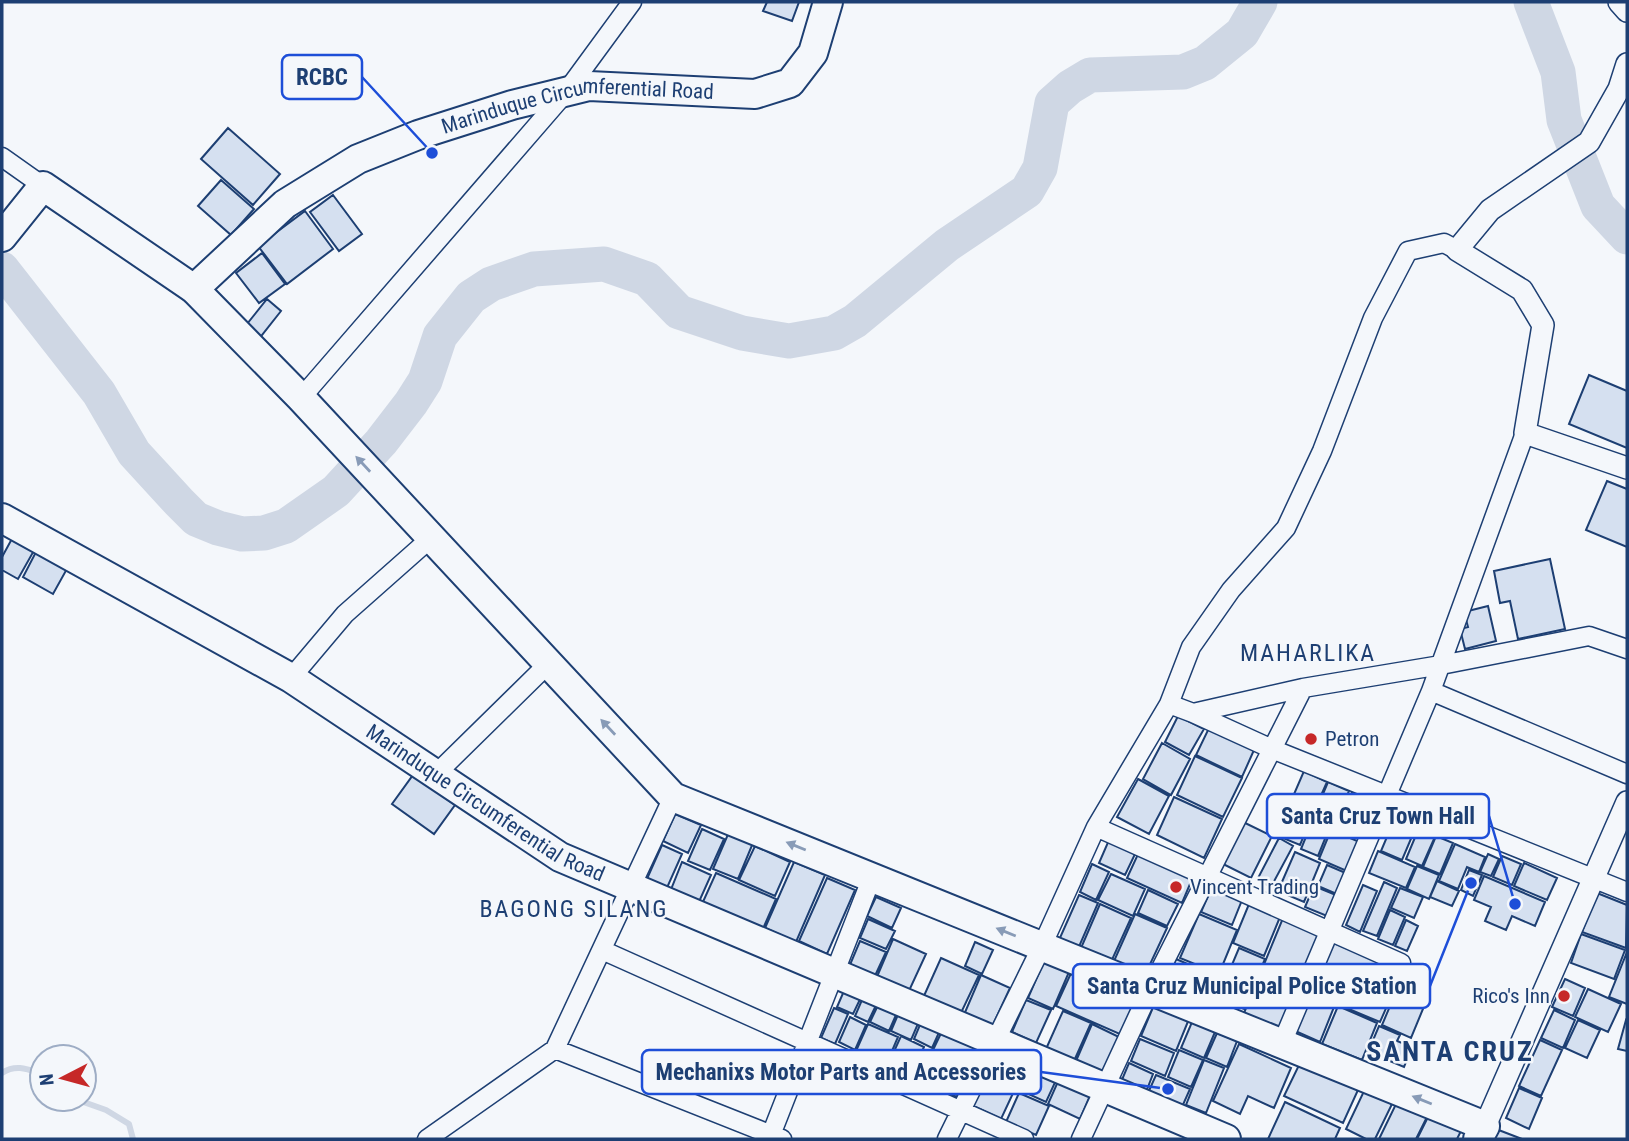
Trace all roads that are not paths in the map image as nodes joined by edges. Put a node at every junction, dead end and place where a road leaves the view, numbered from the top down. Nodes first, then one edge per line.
1 (632, 2) edge
2 (828, 2) edge
3 (1619, 2) edge
4 (1627, 11) edge
5 (1627, 64) edge
6 (566, 92) junction
7 (2, 157) edge
8 (43, 186) junction
9 (2, 237) edge
10 (1457, 250) junction
11 (194, 289) junction
12 (301, 398) junction
13 (1525, 433) junction
14 (1627, 468) edge
15 (2, 518) edge
16 (432, 537) junction
17 (1627, 649) edge
18 (549, 663) junction
19 (1441, 665) junction
20 (291, 678) junction
21 (1303, 688) junction
22 (1431, 691) junction
23 (1169, 705) junction
24 (1194, 713) junction
25 (1272, 749) junction
26 (436, 774) junction
27 (1627, 774) edge
28 (1389, 796) junction
29 (673, 797) junction
30 (1627, 802) edge
31 (1096, 827) junction
32 (1208, 876) junction
33 (872, 877) junction
34 (1594, 879) junction
35 (632, 886) junction
36 (1627, 892) edge
37 (1329, 930) junction
38 (1042, 946) junction
39 (602, 950) junction
40 (1401, 963) dead end
41 (835, 972) junction
42 (1150, 990) junction
43 (995, 1041) junction
44 (808, 1042) junction
45 (1282, 1043) junction
46 (555, 1049) junction
47 (1105, 1087) junction
48 (961, 1111) junction
49 (1481, 1132) edge
50 (777, 1137) edge
51 (427, 1139) edge
52 (947, 1139) edge
53 (1024, 1139) edge
54 (1081, 1139) edge
55 (1226, 1139) edge

1 - 6 street
2 - 6 main road, Marinduque Circumferential Road
3 - 4 street
5 - 10 street
6 - 11 main road, Marinduque Circumferential Road
6 - 12 street
7 - 8 street
8 - 9 main road
8 - 11 main road
10 - 13 street
10 - 23 street
11 - 12 main road
16 -> 12 main road
13 - 14 street
13 - 19 street
15 - 20 main road, Marinduque Circumferential Road
16 - 18 main road
16 - 20 street
17 - 19 street
18 - 26 street
29 -> 18 main road
19 - 21 street
19 - 22 street
20 - 26 main road, Marinduque Circumferential Road
21 - 24 street
21 - 25 street
22 - 27 street
22 - 28 street
23 - 24 street
23 - 31 street
24 - 25 street
25 - 28 street
25 - 32 street
26 - 35 main road, Marinduque Circumferential Road
28 - 34 street
28 - 37 street
33 -> 29 main road
29 - 35 street
30 - 34 street
31 - 32 street
31 - 38 street
32 - 37 street
32 - 42 street
38 -> 33 main road
33 - 41 street
34 - 36 street
34 - 49 street
35 - 39 street
35 - 41 main road, Marinduque Circumferential Road
37 - 40 street
37 - 45 street
38 - 42 main road
38 - 43 street
39 - 44 street
39 - 46 street
41 - 43 main road, Marinduque Circumferential Road
41 - 44 street
42 - 45 main road
42 - 47 street
43 - 47 main road, Marinduque Circumferential Road
43 - 48 street
44 - 48 street
44 - 50 street
49 -> 45 main road
46 - 50 street
46 - 51 street
47 - 54 street
47 - 55 main road, Marinduque Circumferential Road
48 - 52 street
48 - 53 street

